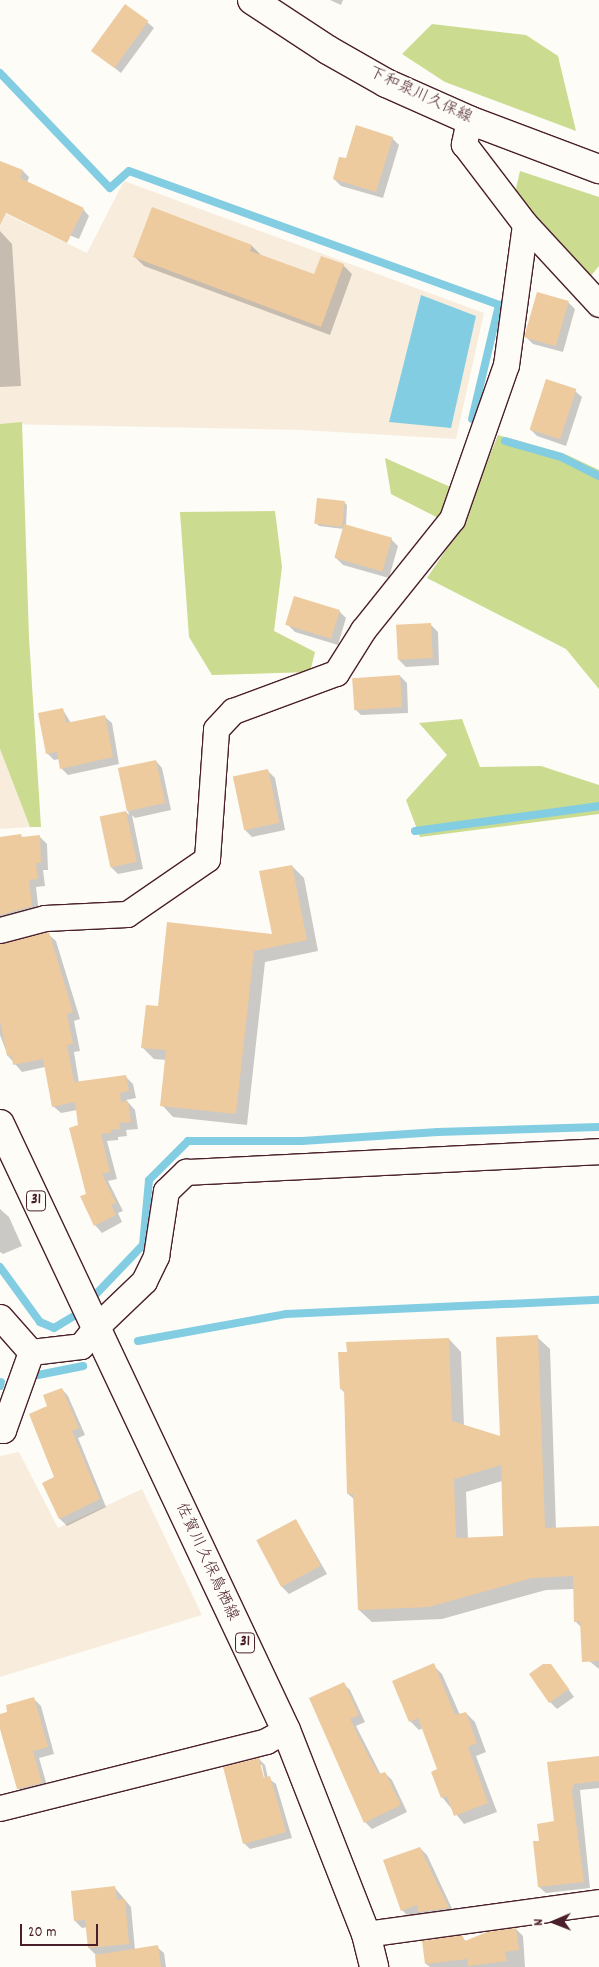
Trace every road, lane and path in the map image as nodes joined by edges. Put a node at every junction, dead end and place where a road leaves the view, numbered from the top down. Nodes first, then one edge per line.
1 (252, 0) edge
2 (468, 120) junction
3 (599, 169) edge
4 (525, 224) junction
5 (599, 304) edge
6 (0, 930) edge
7 (0, 1124) edge
8 (599, 1150) edge
9 (0, 1317) edge
10 (95, 1328) junction
11 (30, 1352) junction
12 (0, 1430) edge
13 (286, 1730) junction
14 (0, 1808) edge
15 (598, 1904) edge
16 (366, 1934) junction
17 (374, 1967) edge

1 - 2 main road, 下和泉川久保線
2 - 3 main road, 下和泉川久保線
2 - 4 street
4 - 5 street
4 - 6 street
7 - 10 main road, 31
8 - 10 street
9 - 11 street
10 - 11 street
10 - 13 main road, 佐賀川久保鳥栖線 / 31
11 - 12 street
13 - 14 street
13 - 16 main road, 佐賀川久保鳥栖線 / 31
15 - 16 street
16 - 17 main road, 佐賀川久保鳥栖線 / 31

